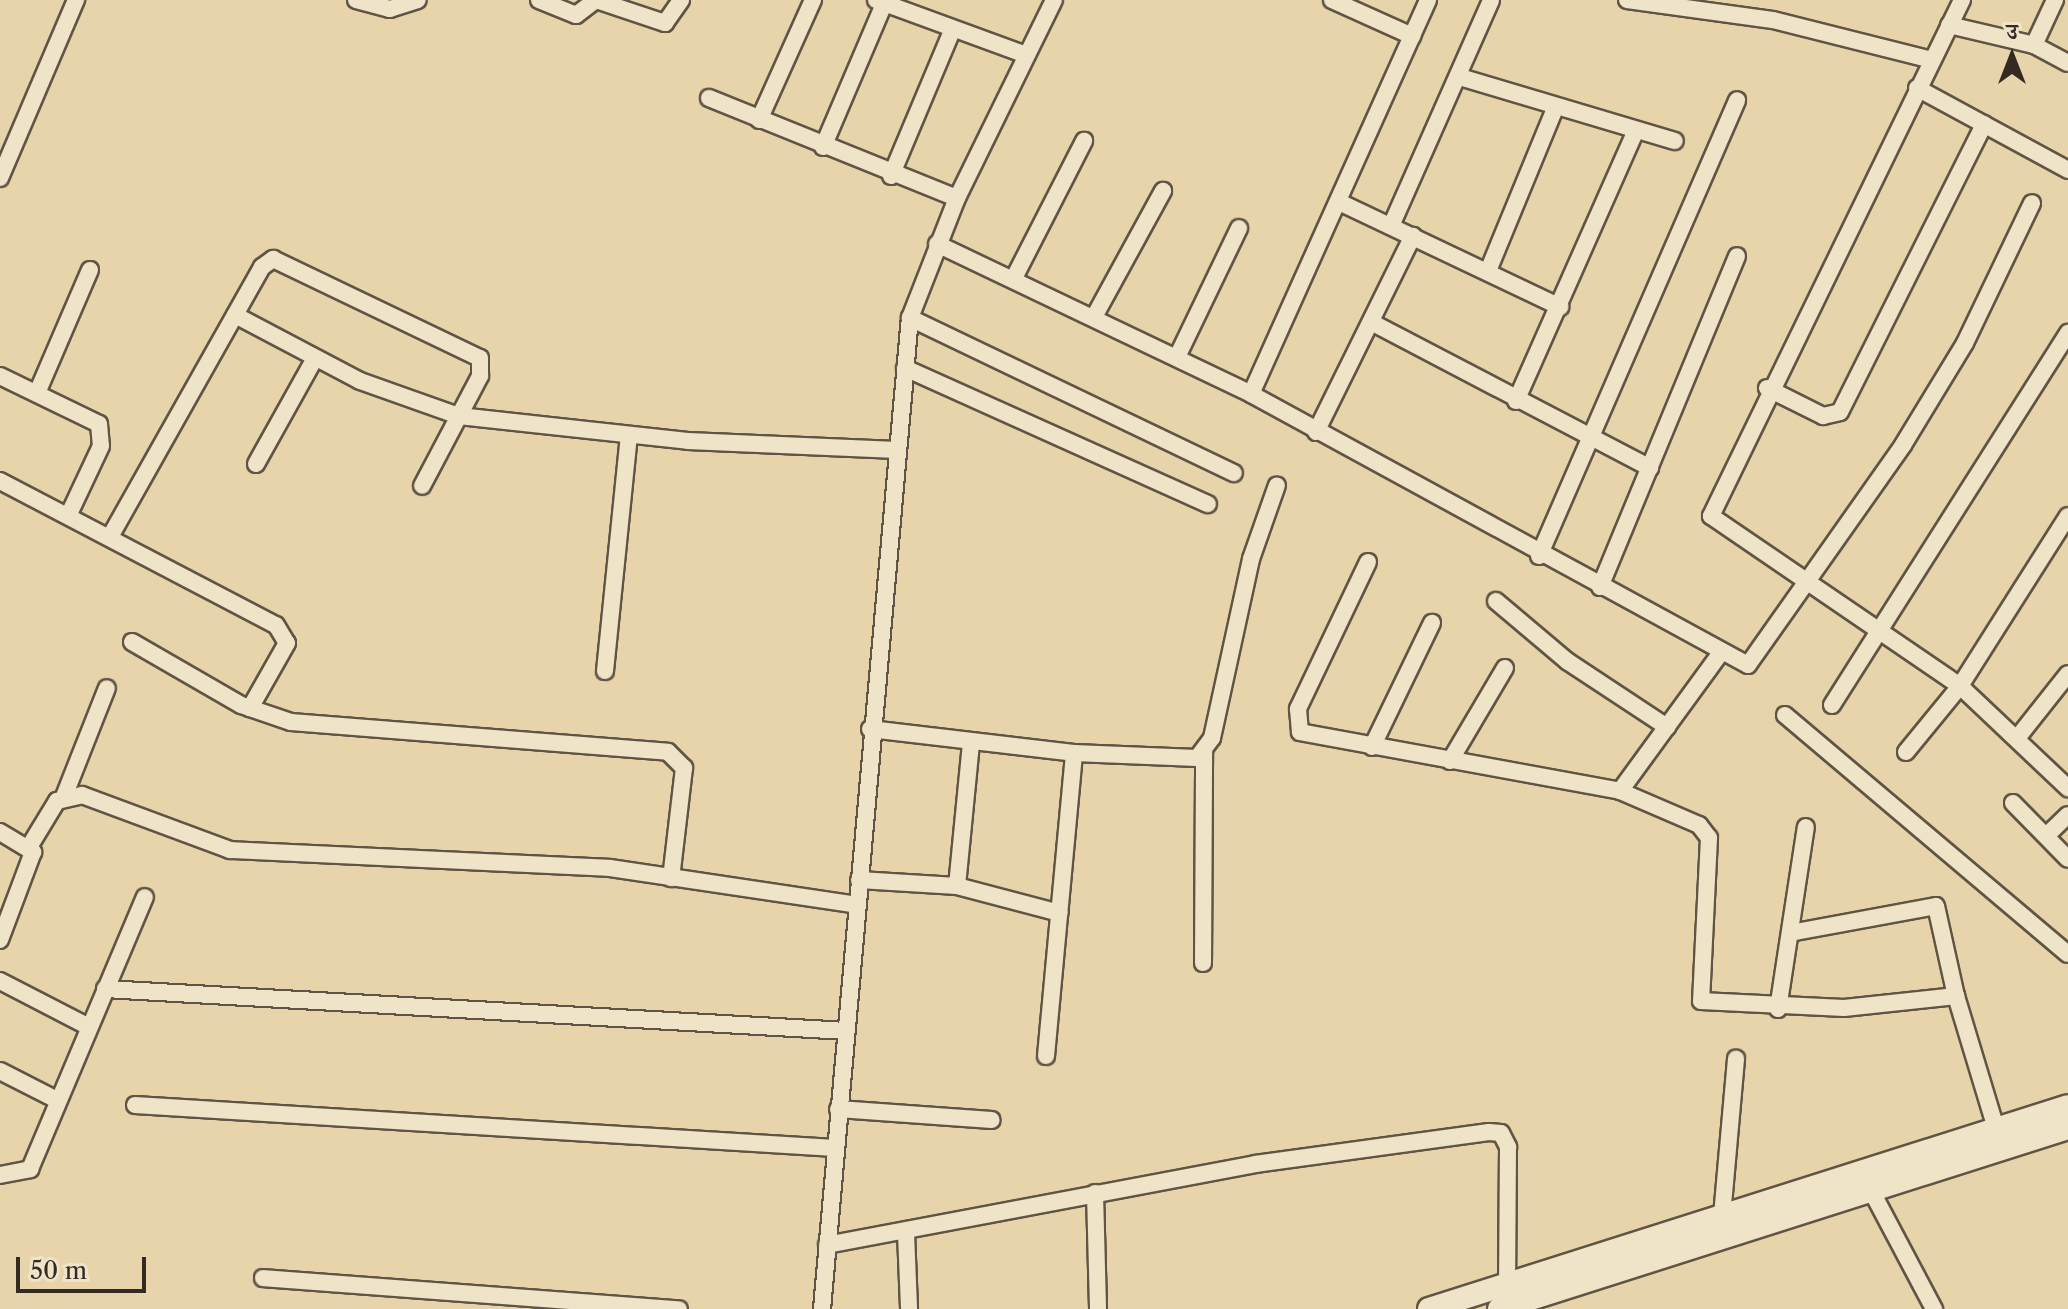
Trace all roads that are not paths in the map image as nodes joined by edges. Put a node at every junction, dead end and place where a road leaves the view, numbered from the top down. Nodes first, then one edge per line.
1 (76, 0) edge
2 (356, 0) edge
3 (418, 0) edge
4 (539, 0) edge
5 (596, 0) edge
6 (681, 0) edge
7 (813, 0) edge
8 (1054, 0) edge
9 (1332, 0) edge
10 (1428, 0) edge
11 (1491, 0) edge
12 (1627, 0) edge
13 (1962, 0) edge
14 (2055, 0) edge
15 (880, 2) edge
16 (1364, 6) edge
17 (1949, 25) junction
18 (952, 31) junction
19 (1412, 36) junction
20 (2034, 45) junction
21 (1026, 55) junction
22 (1932, 60) junction
23 (2068, 63) edge
24 (1460, 77) junction
25 (1917, 88) junction
26 (709, 98) dead end
27 (1737, 100) dead end
28 (1556, 106) junction
29 (759, 120) junction
30 (1984, 124) junction
31 (1636, 130) junction
32 (1084, 141) dead end
33 (1675, 141) dead end
34 (823, 147) junction
35 (2068, 170) edge
36 (891, 176) junction
37 (0, 178) edge
38 (1163, 191) dead end
39 (957, 198) junction
40 (1339, 202) junction
41 (2032, 203) dead end
42 (1391, 226) junction
43 (1239, 228) dead end
44 (1413, 236) junction
45 (937, 244) junction
46 (1737, 256) dead end
47 (90, 270) dead end
48 (1488, 271) junction
49 (1015, 276) junction
50 (1560, 307) junction
51 (235, 315) junction
52 (1094, 317) junction
53 (910, 318) junction
54 (1371, 322) junction
55 (2068, 333) edge
56 (1177, 357) junction
57 (315, 358) junction
58 (905, 368) junction
59 (0, 376) edge
60 (1767, 388) junction
61 (37, 393) junction
62 (1251, 394) junction
63 (1516, 401) junction
64 (459, 416) junction
65 (1316, 432) junction
66 (629, 436) junction
67 (1587, 437) junction
68 (897, 450) junction
69 (256, 464) dead end
70 (1650, 468) junction
71 (1234, 473) dead end
72 (0, 481) edge
73 (1277, 485) dead end
74 (422, 486) dead end
75 (1208, 504) dead end
76 (69, 514) junction
77 (2068, 516) edge
78 (111, 535) junction
79 (1539, 556) junction
80 (1368, 562) dead end
81 (1810, 581) junction
82 (1600, 587) junction
83 (1496, 601) dead end
84 (1432, 623) dead end
85 (1881, 632) junction
86 (132, 642) dead end
87 (1720, 654) junction
88 (1505, 668) dead end
89 (605, 671) dead end
90 (2068, 674) edge
91 (1960, 686) junction
92 (107, 688) dead end
93 (1832, 705) dead end
94 (250, 708) junction
95 (1785, 715) dead end
96 (1667, 727) junction
97 (870, 729) junction
98 (2018, 737) junction
99 (971, 742) junction
100 (1372, 747) junction
101 (1204, 752) junction
102 (1906, 752) dead end
103 (1074, 753) junction
104 (1450, 761) junction
105 (2068, 788) edge
106 (1620, 791) junction
107 (63, 799) junction
108 (2013, 803) dead end
109 (2068, 815) edge
110 (1806, 827) dead end
111 (0, 832) edge
112 (2046, 836) junction
113 (29, 847) junction
114 (2068, 859) edge
115 (671, 878) junction
116 (859, 880) junction
117 (957, 886) junction
118 (145, 897) dead end
119 (857, 905) junction
120 (1060, 913) junction
121 (1790, 933) junction
122 (0, 940) edge
123 (2068, 954) edge
124 (1203, 963) dead end
125 (0, 981) edge
126 (105, 989) junction
127 (1956, 996) junction
128 (1778, 1009) junction
129 (89, 1027) junction
130 (846, 1031) junction
131 (1046, 1056) dead end
132 (1736, 1059) dead end
133 (0, 1071) edge
134 (55, 1099) junction
135 (135, 1105) dead end
136 (2068, 1106) edge
137 (838, 1109) junction
138 (992, 1120) dead end
139 (2068, 1128) edge
140 (1999, 1138) junction
141 (835, 1148) junction
142 (0, 1175) edge
143 (1871, 1190) junction
144 (1095, 1193) junction
145 (1722, 1216) junction
146 (906, 1233) junction
147 (827, 1245) junction
148 (263, 1278) dead end
149 (1507, 1286) junction
150 (679, 1309) edge
151 (822, 1309) edge
152 (909, 1309) edge
153 (1098, 1309) edge
154 (1429, 1309) edge
155 (1499, 1309) edge
156 (1934, 1309) edge

1 - 37 street
2 - 3 street
4 - 5 street
5 - 6 street
7 - 29 street
8 - 21 street
9 - 16 street
10 - 19 street
11 - 24 street
12 - 22 street
13 - 17 street
14 - 20 street
15 - 18 street
15 - 34 street
16 - 19 street
17 - 20 street
17 - 22 street
18 - 21 street
18 - 36 street
19 - 40 street
20 - 23 street
21 - 39 street
22 - 25 street
24 - 28 street
24 - 42 street
25 - 30 street
25 - 60 street
26 - 29 street
27 - 67 street
28 - 31 street
28 - 48 street
29 - 34 street
30 - 35 street
30 - 60 street
31 - 33 street
31 - 50 street
32 - 49 street
34 - 36 street
36 - 39 street
38 - 52 street
39 - 45 street
40 - 42 street
40 - 62 street
41 - 81 street
42 - 44 street
43 - 56 street
44 - 48 street
44 - 54 street
45 - 49 street
45 - 53 street
46 - 70 street
47 - 61 street
48 - 50 street
49 - 52 street
50 - 63 street
51 - 57 street
51 - 64 street
51 - 78 street
52 - 56 street
53 - 58 street
53 - 71 street
54 - 63 street
54 - 65 street
55 - 85 street
56 - 62 street
57 - 64 street
57 - 69 street
58 - 68 street
58 - 75 street
59 - 61 street
60 - 81 street
61 - 76 street
62 - 65 street
63 - 67 street
64 - 66 street
64 - 74 street
65 - 79 street
66 - 68 street
66 - 89 street
67 - 70 street
67 - 79 street
68 - 97 street
70 - 82 street
72 - 76 street
73 - 101 street
76 - 78 street
77 - 91 street
78 - 94 street
79 - 82 street
80 - 100 street
81 - 85 street
81 - 87 street
82 - 87 street
83 - 96 street
84 - 100 street
85 - 91 street
85 - 93 street
86 - 94 street
87 - 96 street
88 - 104 street
90 - 98 street
91 - 98 street
91 - 102 street
92 - 107 street
94 - 115 street
95 - 123 street
96 - 106 street
97 - 99 street
97 - 116 street
98 - 105 street
99 - 103 street
99 - 117 street
100 - 104 street
101 - 103 street
101 - 124 street
103 - 120 street
104 - 106 street
106 - 128 street
107 - 113 street
107 - 115 street
108 - 112 street
109 - 112 street
110 - 121 street
111 - 113 street
112 - 114 street
113 - 122 street
115 - 119 street
116 - 117 street
116 - 119 street
117 - 120 street
118 - 126 street
119 - 130 street
120 - 131 street
121 - 127 street
121 - 128 street
125 - 129 street
126 - 129 street
126 - 130 street
127 - 128 street
127 - 140 street
129 - 134 street
130 - 137 street
132 - 145 street
133 - 134 street
134 - 142 street
135 - 141 street
136 - 140 main road
137 - 138 street
137 - 141 street
139 - 140 main road
140 - 143 main road
140 - 145 main road
141 - 147 street
143 - 155 main road
143 - 156 street
144 - 146 street
144 - 149 street
144 - 153 street
145 - 149 main road
146 - 147 street
146 - 152 street
147 - 151 street
148 - 150 street
149 - 154 main road

